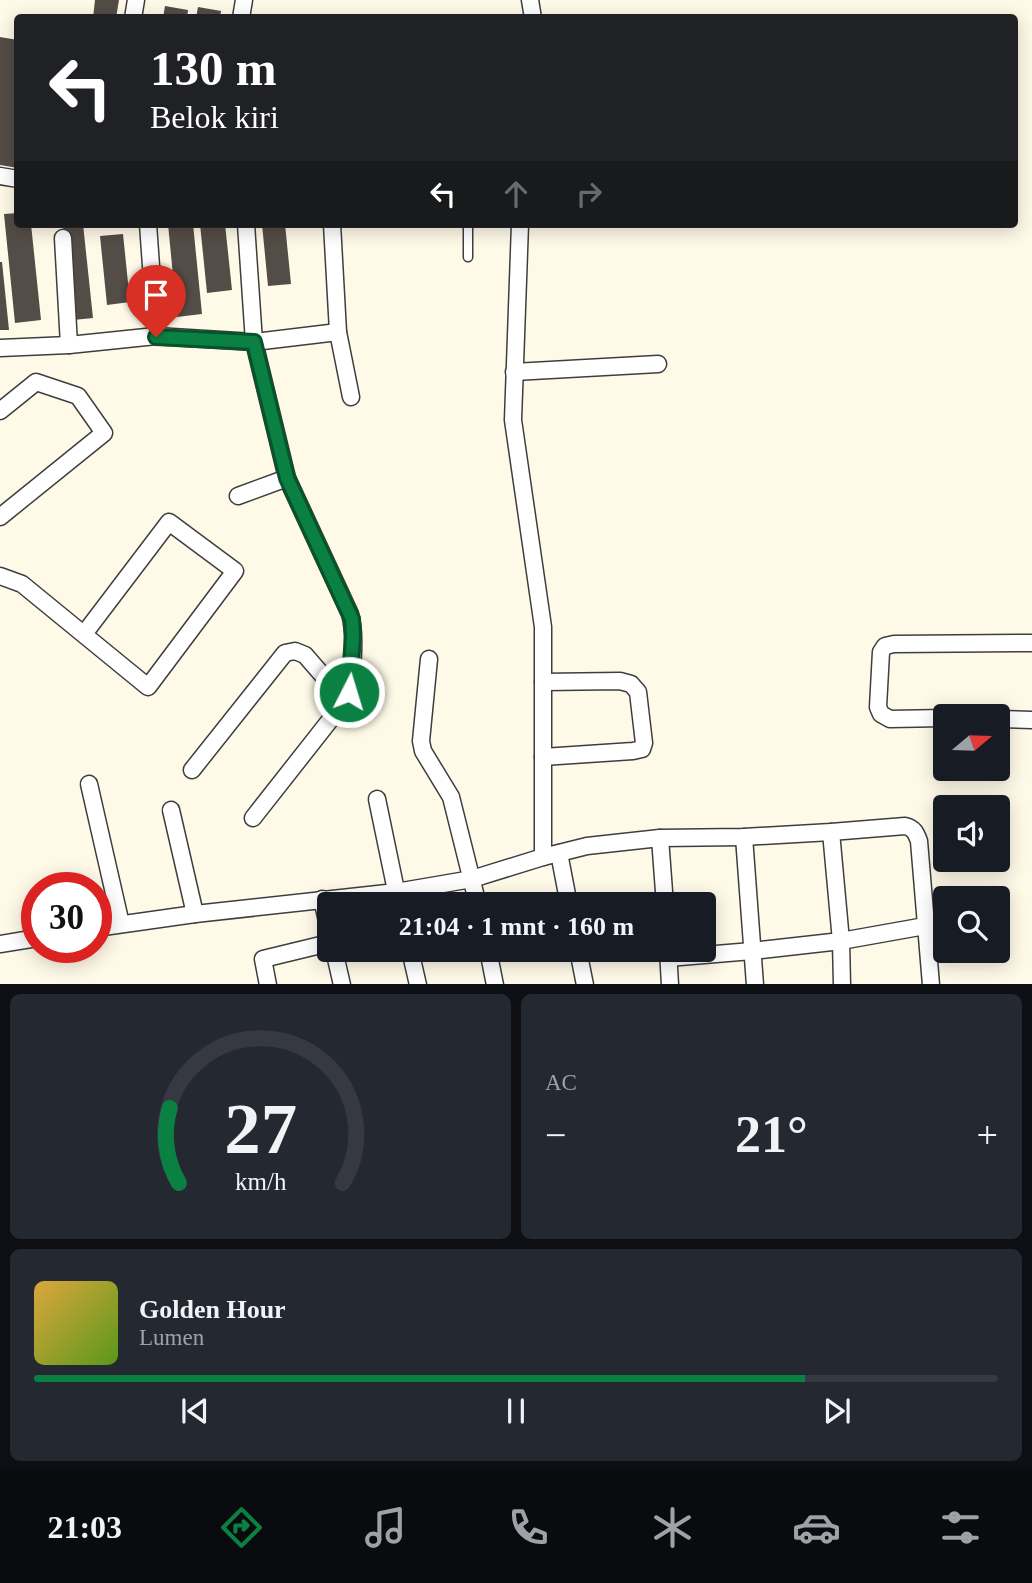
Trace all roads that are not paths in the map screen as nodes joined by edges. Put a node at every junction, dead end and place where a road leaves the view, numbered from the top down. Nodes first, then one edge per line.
1 (148, 228) edge
2 (246, 228) edge
3 (332, 228) edge
4 (468, 228) edge
5 (520, 228) edge
6 (63, 238) dead end
7 (468, 257) dead end
8 (338, 332) junction
9 (156, 337) junction
10 (254, 342) junction
11 (69, 345) junction
12 (0, 348) edge
13 (658, 364) dead end
14 (514, 372) junction
15 (351, 397) dead end
16 (0, 411) edge
17 (287, 478) junction
18 (238, 496) dead end
19 (0, 517) edge
20 (0, 576) edge
21 (84, 634) junction
22 (1032, 643) edge
23 (429, 659) dead end
24 (543, 682) junction
25 (345, 701) junction
26 (933, 718) edge
27 (1010, 719) edge
28 (1032, 720) edge
29 (543, 757) junction
30 (192, 771) dead end
31 (89, 784) dead end
32 (377, 799) dead end
33 (171, 810) dead end
34 (253, 818) dead end
35 (831, 832) junction
36 (744, 837) junction
37 (660, 838) junction
38 (551, 855) junction
39 (472, 879) junction
40 (397, 892) edge
41 (421, 892) edge
42 (475, 892) edge
43 (564, 892) edge
44 (663, 892) edge
45 (317, 900) edge
46 (195, 914) junction
47 (121, 924) junction
48 (112, 925) edge
49 (925, 926) junction
50 (21, 941) edge
51 (841, 941) junction
52 (0, 944) edge
53 (317, 946) edge
54 (752, 951) junction
55 (716, 952) edge
56 (337, 962) edge
57 (413, 962) edge
58 (490, 962) edge
59 (579, 962) edge
60 (669, 962) edge
61 (268, 984) edge
62 (342, 984) edge
63 (418, 984) edge
64 (495, 984) edge
65 (582, 984) edge
66 (670, 984) edge
67 (755, 984) edge
68 (842, 984) edge
69 (930, 984) edge

1 - 9 street
2 - 10 street
3 - 8 street
4 - 7 lane
5 - 14 street
6 - 11 street
8 - 10 street
8 - 15 street
9 - 10 street
9 - 11 street
10 - 17 street
11 - 12 street
13 - 14 street
14 - 24 street
16 - 19 street
17 - 18 street
17 - 25 street
20 - 21 street
21 - 21 street
22 - 26 street
23 - 39 street
24 - 29 street
24 - 29 street
25 - 30 street
25 - 34 street
27 - 28 street
29 - 38 street
31 - 47 street
32 - 40 street
33 - 46 street
35 - 36 street
35 - 49 street
35 - 51 street
36 - 37 street
36 - 54 street
37 - 38 street
37 - 44 street
38 - 39 street
38 - 43 street
39 - 41 street
39 - 42 street
45 - 46 street
46 - 47 street
47 - 48 street
49 - 51 street
49 - 69 street
50 - 52 street
51 - 54 street
51 - 68 street
53 - 61 street
54 - 55 street
54 - 67 street
56 - 62 street
57 - 63 street
58 - 64 street
59 - 65 street
60 - 66 street

